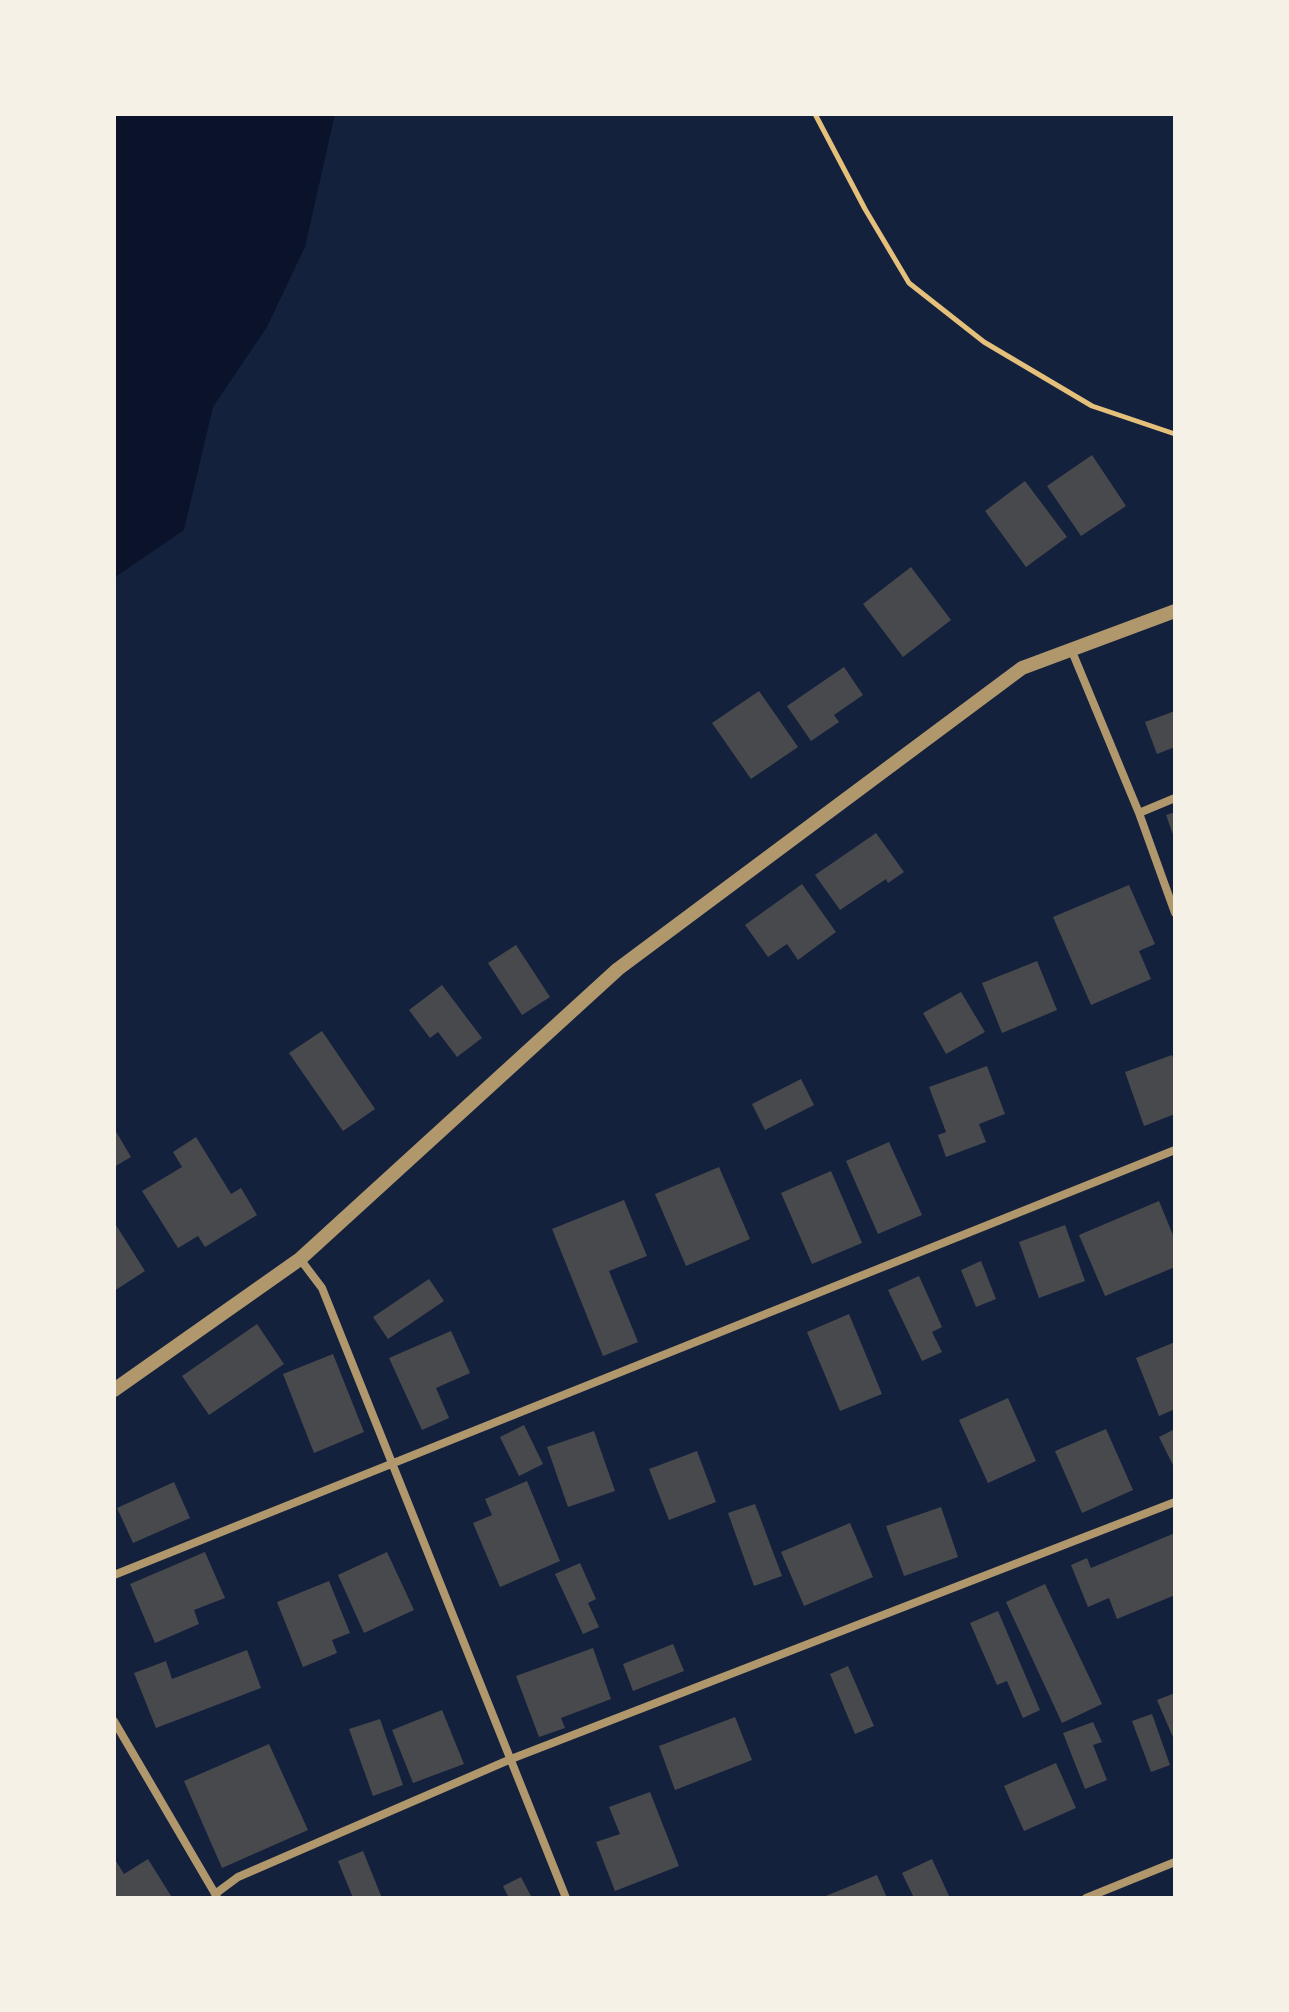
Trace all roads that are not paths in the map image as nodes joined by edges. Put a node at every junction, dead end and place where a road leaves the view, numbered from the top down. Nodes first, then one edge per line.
1 (1175, 611) edge
2 (1071, 649) junction
3 (1175, 798) edge
4 (1139, 813) junction
5 (1175, 913) edge
6 (1175, 1150) edge
7 (300, 1259) junction
8 (114, 1390) edge
9 (392, 1463) junction
10 (1175, 1502) edge
11 (114, 1575) edge
12 (114, 1721) edge
13 (511, 1759) junction
14 (1175, 1862) edge
15 (216, 1896) edge
16 (566, 1898) edge
17 (1086, 1898) edge

1 - 2 street
2 - 4 street
2 - 7 street
3 - 4 street
4 - 5 street
6 - 9 street
7 - 8 street
7 - 9 street
9 - 11 street
9 - 13 street
10 - 13 street
12 - 15 street
13 - 15 street
13 - 16 street
14 - 17 street

